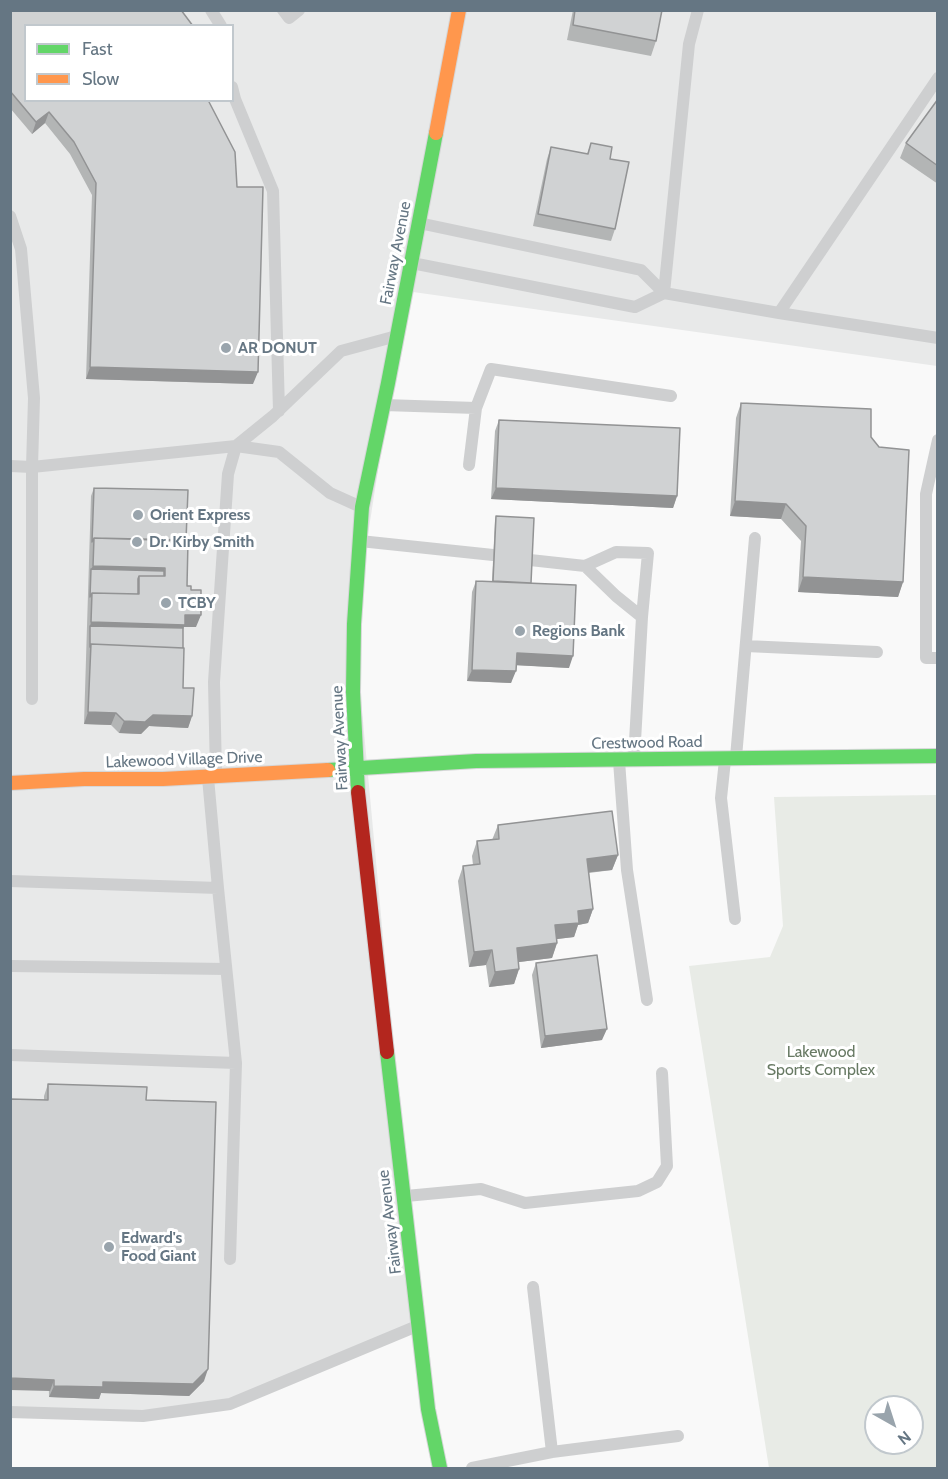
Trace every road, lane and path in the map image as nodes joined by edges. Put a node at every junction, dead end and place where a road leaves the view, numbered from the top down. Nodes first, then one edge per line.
1 (212, 10) edge
2 (283, 10) edge
3 (299, 10) edge
4 (459, 10) edge
5 (698, 10) edge
6 (220, 24) edge
7 (938, 78) edge
8 (234, 95) edge
9 (10, 216) edge
10 (418, 223) junction
11 (411, 263) junction
12 (664, 293) junction
13 (779, 313) junction
14 (397, 336) junction
15 (938, 338) edge
16 (670, 396) dead end
17 (383, 405) junction
18 (476, 408) junction
19 (279, 411) junction
20 (938, 440) edge
21 (236, 446) junction
22 (469, 465) dead end
23 (10, 466) edge
24 (32, 467) junction
25 (362, 507) junction
26 (754, 538) dead end
27 (358, 541) junction
28 (493, 555) edge
29 (530, 560) edge
30 (585, 566) junction
31 (642, 617) junction
32 (746, 646) junction
33 (877, 652) dead end
34 (938, 658) edge
35 (32, 699) dead end
36 (938, 756) edge
37 (731, 758) junction
38 (619, 760) junction
39 (634, 760) junction
40 (358, 769) junction
41 (212, 777) junction
42 (10, 783) edge
43 (10, 881) edge
44 (218, 888) junction
45 (735, 919) dead end
46 (10, 966) edge
47 (226, 969) junction
48 (647, 1000) dead end
49 (10, 1055) edge
50 (237, 1063) junction
51 (662, 1073) dead end
52 (404, 1197) junction
53 (230, 1259) dead end
54 (533, 1287) dead end
55 (418, 1325) junction
56 (10, 1412) edge
57 (678, 1436) dead end
58 (552, 1452) junction
59 (440, 1468) edge
60 (472, 1468) edge

1 - 6 lane
2 - 3 lane
4 - 10 street, Fairway Avenue
5 - 12 lane
7 - 13 lane
8 - 19 lane
9 - 24 lane
10 - 11 street, Fairway Avenue
10 - 12 lane
11 - 12 lane
11 - 14 street, Fairway Avenue
12 - 13 lane
13 - 15 lane
14 - 17 street, Fairway Avenue
14 - 19 lane
16 - 18 lane
17 - 18 lane
17 - 25 street, Fairway Avenue
18 - 22 lane
19 - 21 lane
20 - 34 lane
21 - 24 lane
21 - 25 lane
21 - 41 lane
23 - 24 lane
24 - 35 lane
25 - 27 street, Fairway Avenue
26 - 32 lane
27 - 28 lane
27 - 40 street, Fairway Avenue
29 - 30 lane
30 - 31 lane
30 - 31 lane
31 - 39 lane
32 - 33 lane
32 - 37 lane
36 - 37 street, Crestwood Road
37 - 39 street, Crestwood Road
37 - 45 lane
38 - 39 street, Crestwood Road
38 - 40 street, Crestwood Road
38 - 48 lane
40 - 41 street, Lakewood Village Drive
40 - 52 street, Fairway Avenue
41 - 42 street, Lakewood Village Drive
41 - 44 lane
43 - 44 lane
44 - 47 lane
46 - 47 lane
47 - 50 lane
49 - 50 lane
50 - 53 lane
51 - 52 lane
52 - 55 street, Fairway Avenue
54 - 58 lane
55 - 56 lane
55 - 59 street, Fairway Avenue
57 - 58 lane
58 - 60 lane

